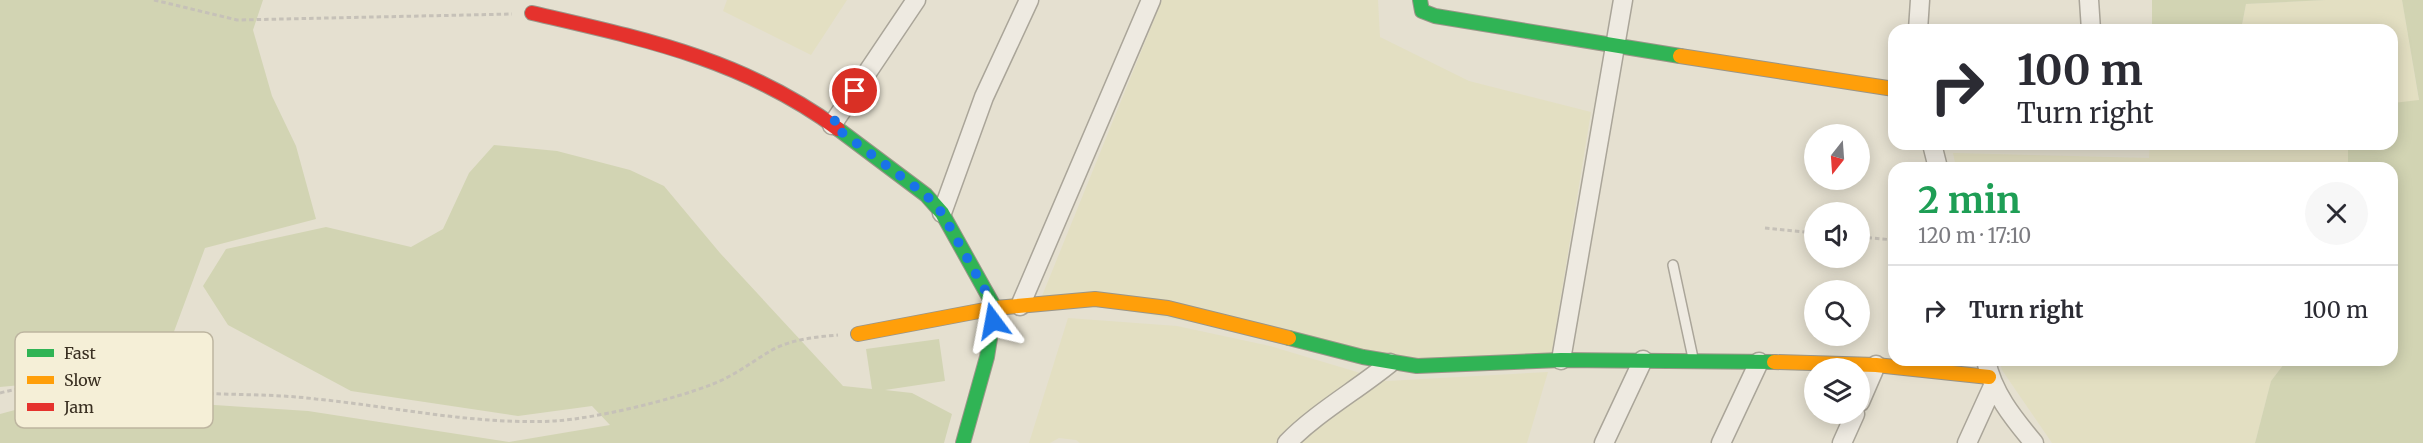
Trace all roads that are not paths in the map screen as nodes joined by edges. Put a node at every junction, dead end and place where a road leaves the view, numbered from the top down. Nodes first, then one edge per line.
1 (916, 0) edge
2 (1029, 0) edge
3 (1151, 0) edge
4 (1420, 0) edge
5 (1623, 0) edge
6 (1920, 0) edge
7 (2089, 0) edge
8 (532, 13) road end
9 (1918, 24) edge
10 (2091, 24) edge
11 (1614, 44) junction
12 (1888, 87) edge
13 (832, 125) junction
14 (942, 213) junction
15 (1673, 265) dead end
16 (1020, 306) junction
17 (995, 308) junction
18 (858, 334) road end
19 (1561, 360) junction
20 (1643, 360) junction
21 (1693, 361) junction
22 (1759, 362) junction
23 (1390, 363) junction
24 (1876, 365) junction
25 (1888, 366) edge
26 (1889, 366) edge
27 (1989, 374) edge
28 (1870, 379) edge
29 (1851, 424) edge
30 (963, 443) edge
31 (1287, 443) edge
32 (1604, 443) edge
33 (1721, 443) edge
34 (1842, 443) edge
35 (1967, 443) edge
36 (2034, 443) edge

1 - 13 street
2 - 14 street
3 - 16 street
4 - 11 street
5 - 11 street
6 - 9 street
7 - 10 street
8 - 13 street
11 - 12 street
11 - 19 street
13 - 14 street
14 - 17 street
15 - 21 lane
16 - 17 street
16 - 23 street
17 - 18 street
17 - 30 street
19 - 20 street
19 - 23 street
20 - 21 street
20 - 32 street
21 - 22 street
22 - 24 street
22 - 33 street
23 - 31 street
24 - 25 street
24 - 28 street
26 - 27 street
27 - 35 street
27 - 36 street
29 - 34 street

